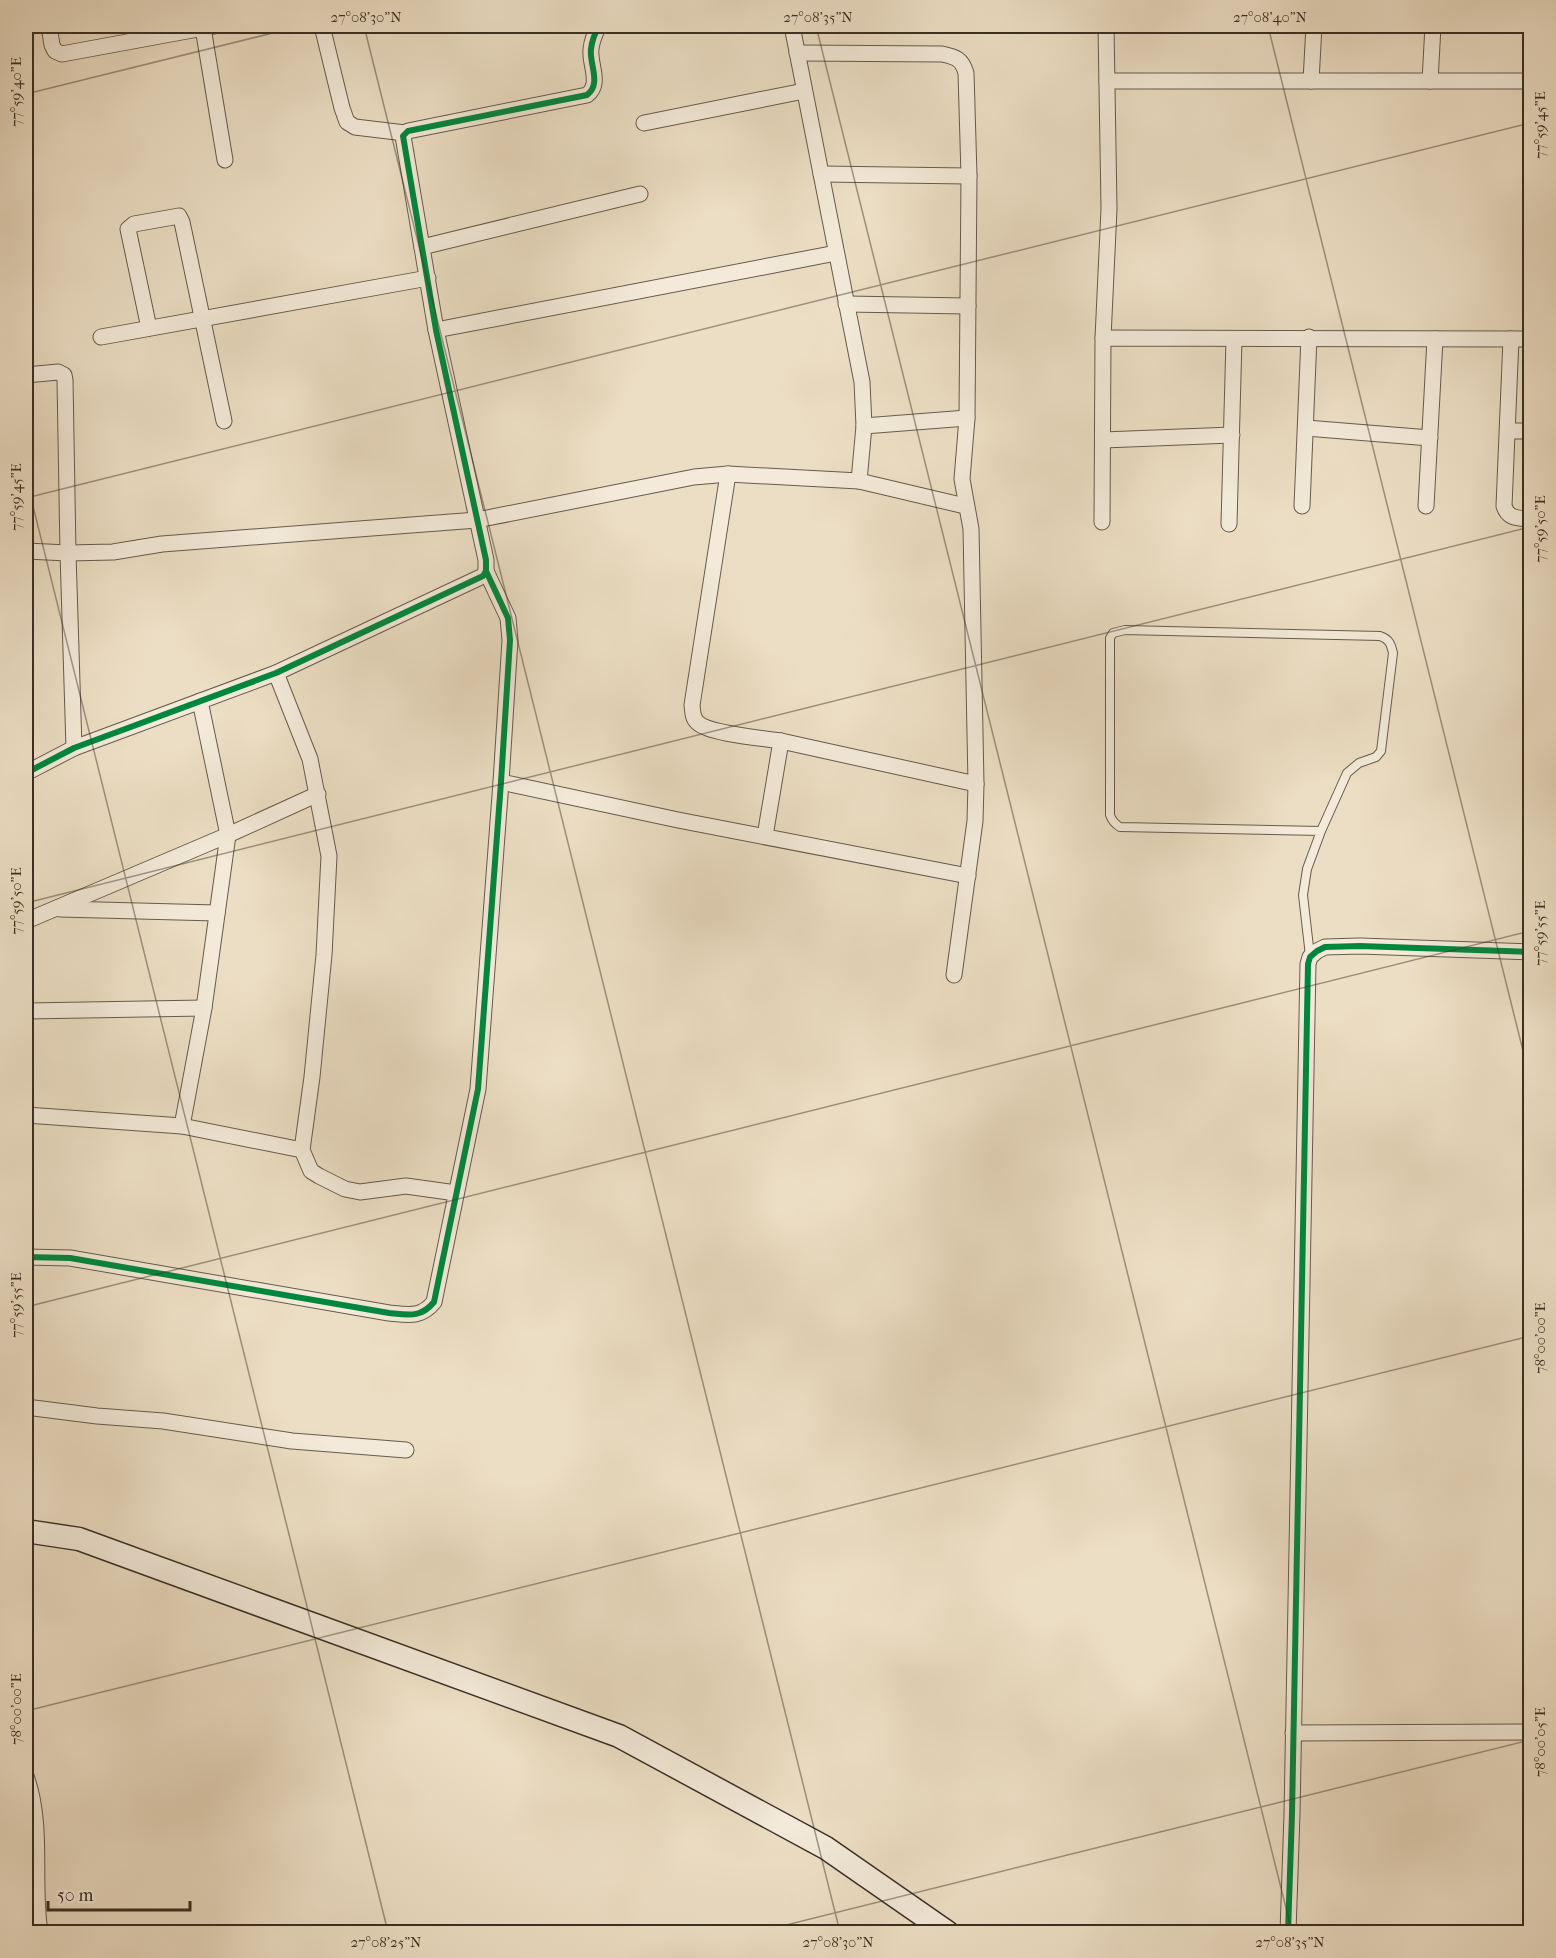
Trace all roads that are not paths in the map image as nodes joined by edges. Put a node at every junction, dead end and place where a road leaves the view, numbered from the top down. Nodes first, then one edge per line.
1 (49, 26) edge
2 (322, 26) edge
3 (792, 26) edge
4 (1106, 26) edge
5 (1314, 26) edge
6 (1433, 26) edge
7 (209, 27) edge
8 (595, 28) edge
9 (797, 53) junction
10 (1107, 81) junction
11 (1311, 81) junction
12 (1430, 81) junction
13 (1530, 81) edge
14 (804, 91) junction
15 (644, 123) dead end
16 (405, 133) junction
17 (225, 160) dead end
18 (821, 174) junction
19 (969, 176) junction
20 (640, 194) dead end
21 (422, 247) junction
22 (836, 252) junction
23 (428, 278) junction
24 (846, 304) junction
25 (968, 306) junction
26 (202, 319) junction
27 (149, 328) junction
28 (436, 330) junction
29 (101, 337) dead end
30 (1309, 337) junction
31 (1103, 338) junction
32 (1234, 339) junction
33 (1435, 339) junction
34 (1512, 339) junction
35 (1530, 339) edge
36 (26, 375) edge
37 (967, 418) junction
38 (224, 421) dead end
39 (864, 426) junction
40 (1306, 428) junction
41 (1508, 431) junction
42 (1530, 431) edge
43 (1232, 435) junction
44 (1430, 438) junction
45 (1103, 440) junction
46 (728, 474) junction
47 (859, 481) junction
48 (965, 506) junction
49 (1302, 506) dead end
50 (1426, 506) dead end
51 (1530, 519) edge
52 (477, 520) junction
53 (1102, 522) dead end
54 (1229, 524) dead end
55 (26, 551) edge
56 (68, 553) junction
57 (486, 571) junction
58 (276, 673) junction
59 (200, 701) junction
60 (781, 741) junction
61 (74, 748) junction
62 (26, 773) edge
63 (501, 782) junction
64 (976, 784) junction
65 (318, 794) junction
66 (1320, 831) junction
67 (228, 836) junction
68 (765, 836) junction
69 (968, 876) junction
70 (54, 909) junction
71 (217, 913) junction
72 (26, 921) edge
73 (1530, 952) edge
74 (1310, 957) junction
75 (954, 975) dead end
76 (204, 1008) junction
77 (26, 1011) edge
78 (26, 1115) edge
79 (182, 1126) junction
80 (302, 1150) junction
81 (456, 1193) junction
82 (26, 1257) edge
83 (26, 1407) edge
84 (406, 1450) dead end
85 (26, 1531) edge
86 (1530, 1732) edge
87 (1293, 1733) junction
88 (26, 1776) edge
89 (40, 1932) edge
90 (947, 1932) edge
91 (1288, 1932) edge

1 - 7 street
2 - 16 street
3 - 9 street
4 - 10 street
5 - 11 street
6 - 12 street
7 - 17 street
8 - 16 street
9 - 14 street
9 - 19 street
10 - 11 street
10 - 31 street
11 - 12 street
12 - 13 street
14 - 15 street
14 - 18 street
16 - 21 street
18 - 19 street
18 - 22 street
19 - 25 street
20 - 21 street
21 - 23 street
22 - 24 street
22 - 28 street
23 - 26 street
23 - 28 street
24 - 25 street
24 - 39 street
25 - 37 street
26 - 27 street
26 - 27 street
26 - 38 street
27 - 29 street
28 - 52 street
30 - 32 street
30 - 33 street
30 - 40 street
31 - 32 street
31 - 45 street
32 - 43 street
33 - 34 street
33 - 44 street
34 - 35 street
34 - 41 street
36 - 56 street
37 - 39 street
37 - 48 street
39 - 47 street
40 - 44 street
40 - 49 street
41 - 42 street
41 - 51 street
43 - 45 street
43 - 54 street
44 - 50 street
45 - 53 street
46 - 47 street
46 - 52 street
46 - 60 street
47 - 48 street
48 - 64 street
52 - 56 street
52 - 57 street
55 - 56 street
56 - 61 street
57 - 58 street
57 - 63 street
58 - 59 street
58 - 65 street
59 - 61 street
59 - 67 street
60 - 64 street
60 - 68 street
61 - 62 street
63 - 68 street
63 - 81 street
64 - 69 street
65 - 67 street
65 - 80 street
66 - 66 lane
66 - 74 lane
67 - 70 street
67 - 71 street
68 - 69 street
69 - 75 street
70 - 71 street
70 - 72 street
71 - 76 street
73 - 74 street
74 - 87 street
76 - 77 street
76 - 79 street
78 - 79 street
79 - 80 street
80 - 81 street
81 - 82 street
83 - 84 street
85 - 90 street
86 - 87 street
87 - 91 street
88 - 89 street

